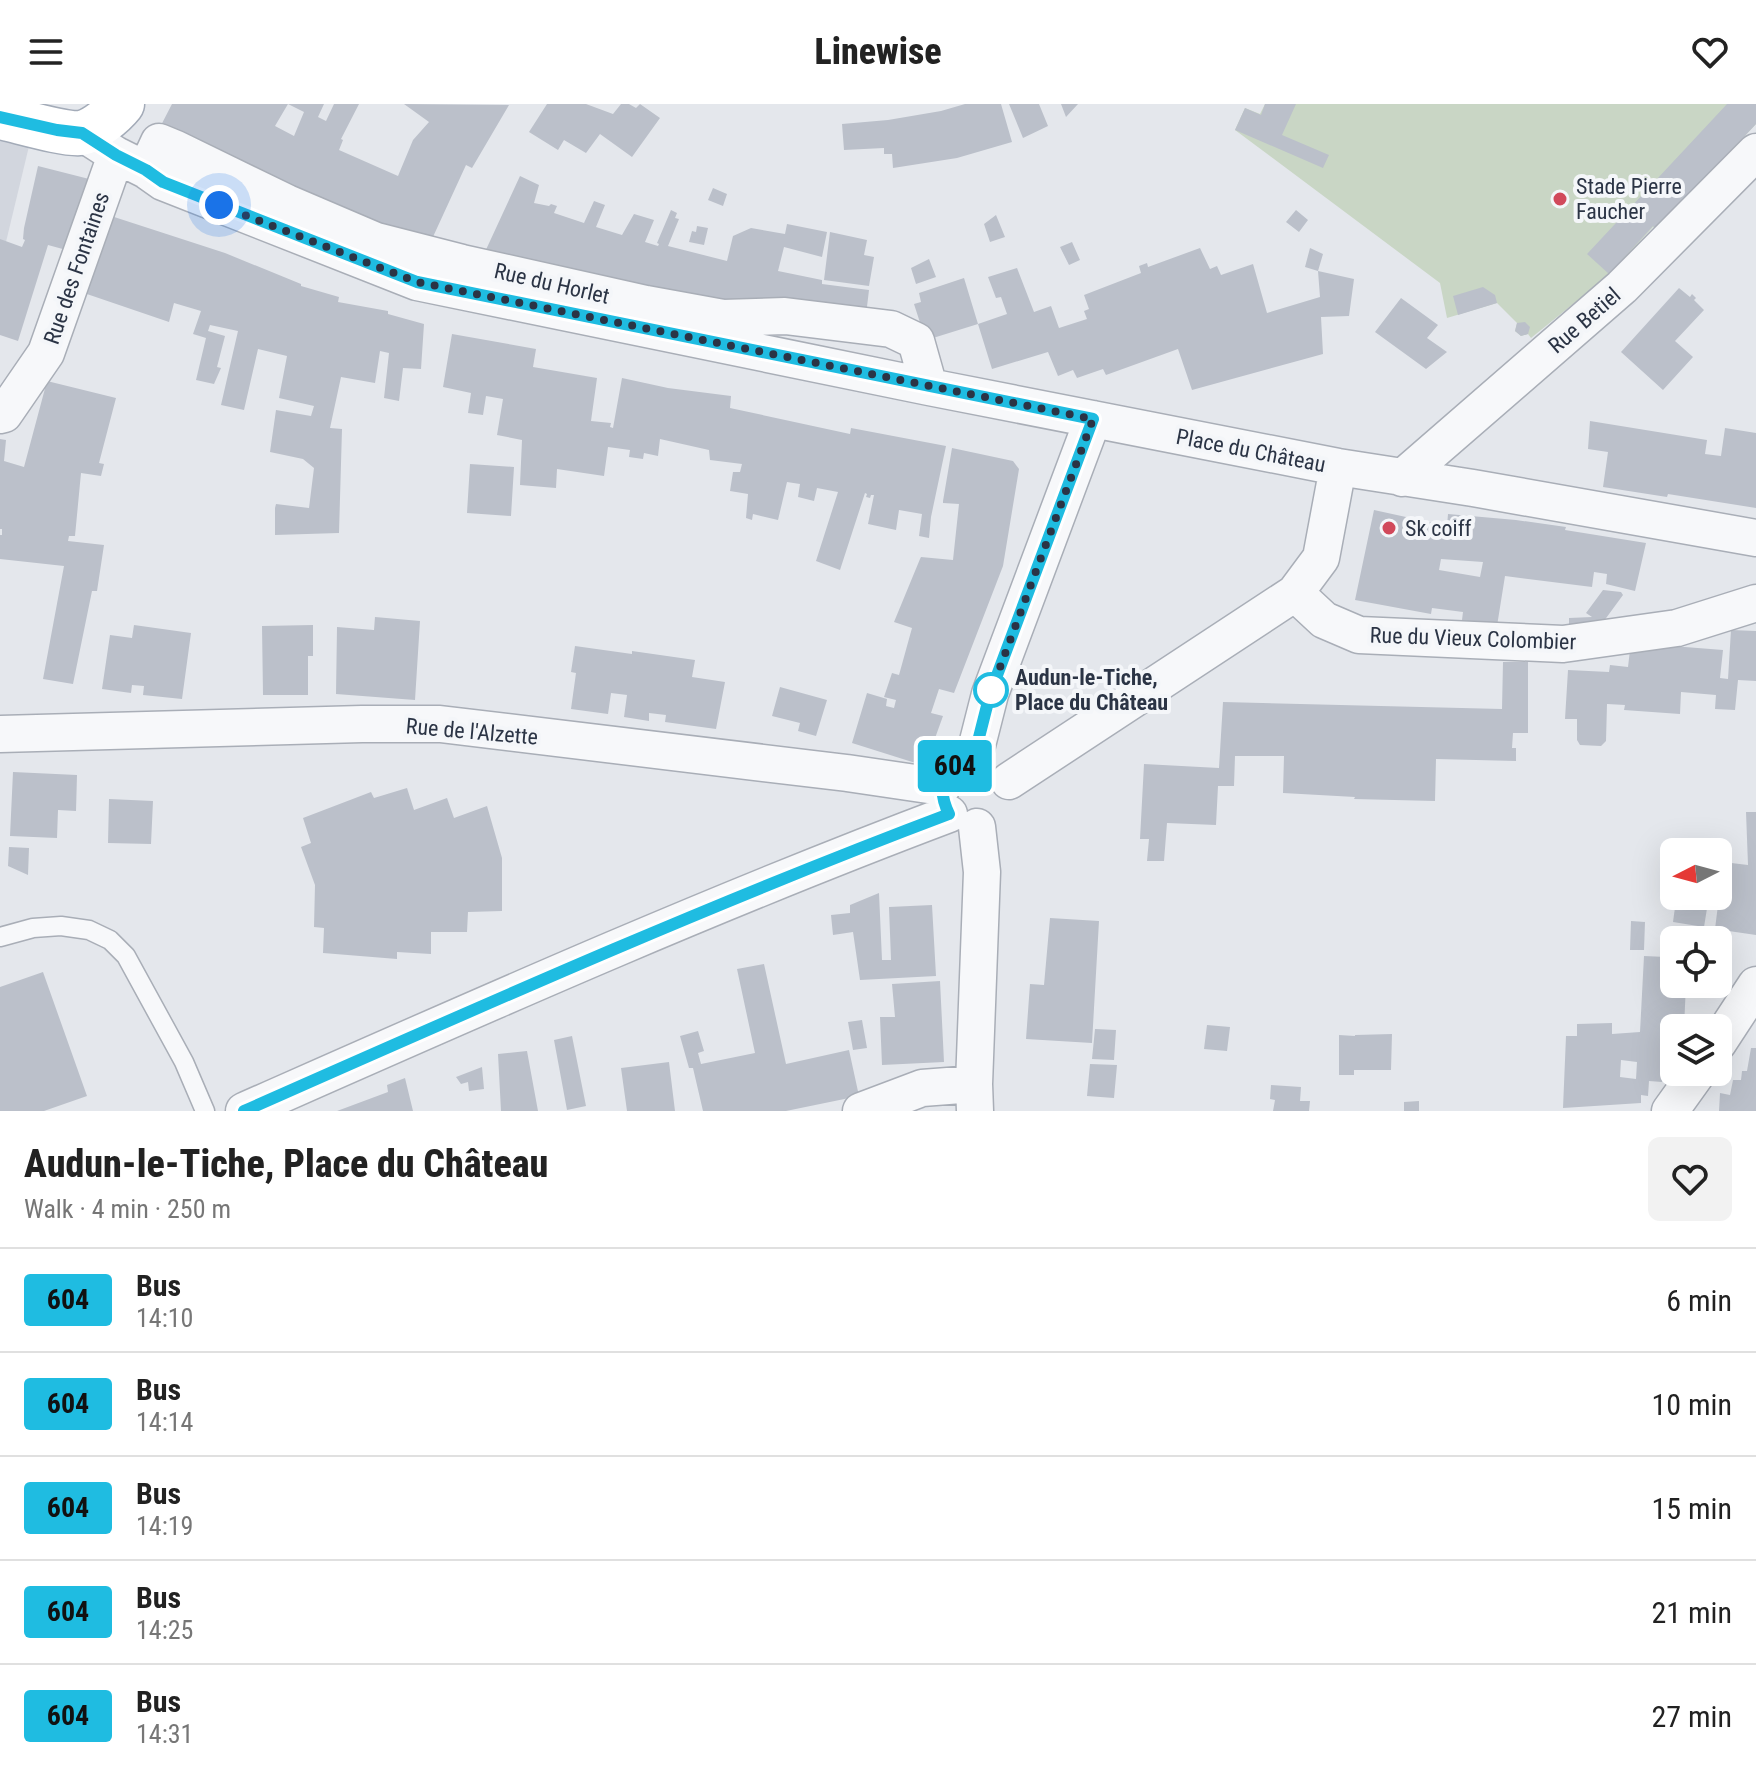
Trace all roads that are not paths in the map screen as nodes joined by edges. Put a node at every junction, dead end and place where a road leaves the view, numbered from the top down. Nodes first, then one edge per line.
1 (122, 104) edge
2 (0, 117) edge
3 (126, 150) junction
4 (1756, 152) edge
5 (929, 387) junction
6 (0, 415) edge
7 (1093, 419) junction
8 (1338, 467) junction
9 (1402, 478) junction
10 (1756, 538) edge
11 (1295, 593) junction
12 (1756, 603) edge
13 (0, 734) edge
14 (974, 757) junction
15 (1009, 781) junction
16 (956, 809) junction
17 (0, 937) edge
18 (1756, 985) edge
19 (1732, 1022) edge
20 (1689, 1086) edge
21 (975, 1098) edge
22 (1674, 1110) edge
23 (205, 1111) edge
24 (244, 1111) edge
25 (861, 1111) edge

1 - 3 main road
2 - 3 main road
3 - 5 street, Place du Château
3 - 5 street, Rue du Horlet
3 - 6 street, Rue des Fontaines
4 - 9 street, Rue Betiel
5 - 7 street, Place du Château
7 - 8 street, Place du Château
7 - 14 street
8 - 9 street
8 - 11 street, Place du Château
9 - 10 street
11 - 12 street, Rue du Vieux Colombier
11 - 15 street, Place du Château
13 - 16 street, Rue de l'Alzette
14 - 15 street
14 - 16 street
15 - 16 street
16 - 21 street
16 - 24 street
17 - 23 lane
18 - 19 street
20 - 22 street
21 - 25 street

